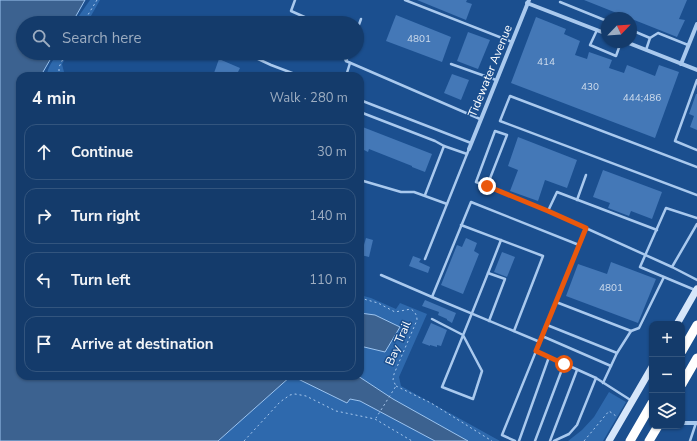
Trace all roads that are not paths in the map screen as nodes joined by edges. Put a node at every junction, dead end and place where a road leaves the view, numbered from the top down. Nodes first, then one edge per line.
1 (295, 0) edge
2 (405, 0) edge
3 (528, 2) edge
4 (560, 2) dead end
5 (302, 16) edge
6 (601, 19) edge
7 (697, 24) edge
8 (596, 30) junction
9 (601, 32) edge
10 (637, 33) edge
11 (650, 38) junction
12 (512, 42) junction
13 (689, 45) junction
14 (637, 46) edge
15 (619, 48) edge
16 (646, 50) junction
17 (260, 60) edge
18 (346, 61) edge
19 (350, 63) junction
20 (451, 64) dead end
21 (681, 64) junction
22 (697, 70) edge
23 (289, 72) edge
24 (347, 72) edge
25 (496, 80) junction
26 (697, 80) edge
27 (364, 102) edge
28 (364, 114) edge
29 (481, 119) junction
30 (472, 143) junction
31 (444, 146) junction
32 (697, 150) edge
33 (468, 152) junction
34 (697, 167) edge
35 (586, 175) dead end
36 (364, 181) edge
37 (487, 186) junction
38 (425, 195) junction
39 (697, 195) edge
40 (577, 200) junction
41 (447, 204) junction
42 (548, 211) junction
43 (697, 218) edge
44 (697, 224) edge
45 (461, 225) junction
46 (586, 228) junction
47 (657, 230) junction
48 (501, 240) junction
49 (579, 245) junction
50 (646, 255) junction
51 (425, 259) dead end
52 (672, 266) junction
53 (488, 273) junction
54 (381, 275) dead end
55 (664, 277) junction
56 (697, 280) edge
57 (696, 290) edge
58 (432, 297) junction
59 (556, 302) junction
60 (472, 314) junction
61 (432, 319) dead end
62 (489, 321) junction
63 (679, 321) edge
64 (547, 324) junction
65 (697, 325) edge
66 (514, 331) junction
67 (631, 331) junction
68 (463, 335) junction
69 (542, 336) junction
70 (540, 342) junction
71 (685, 346) edge
72 (536, 351) junction
73 (617, 353) junction
74 (549, 357) junction
75 (697, 358) edge
76 (564, 364) junction
77 (611, 366) junction
78 (577, 370) junction
79 (649, 372) edge
80 (596, 378) junction
81 (685, 379) edge
82 (603, 382) junction
83 (632, 402) junction
84 (649, 408) edge
85 (685, 423) edge
86 (697, 423) edge
87 (656, 429) edge
88 (515, 441) edge
89 (519, 441) edge
90 (535, 441) edge
91 (550, 441) edge
92 (554, 441) edge
93 (609, 441) edge
94 (630, 441) edge
95 (649, 441) edge
96 (690, 441) edge

1 - 5 lane
2 - 12 lane
3 - 8 street
3 - 12 street, Tidewater Avenue
4 - 6 lane
7 - 13 street
8 - 9 street
8 - 15 lane
10 - 11 lane
11 - 13 lane
11 - 16 lane
12 - 25 street, Tidewater Avenue
13 - 21 street
14 - 16 street
16 - 21 street
17 - 23 lane
18 - 19 lane
19 - 24 lane
19 - 29 lane
20 - 25 lane
21 - 22 street
25 - 29 street, Tidewater Avenue
26 - 32 lane
27 - 30 lane
28 - 31 lane
29 - 30 street, Tidewater Avenue
30 - 33 street, Tidewater Avenue
31 - 33 lane
31 - 38 lane
33 - 41 lane
34 - 39 lane
35 - 40 lane
36 - 38 lane
37 - 37 lane
37 - 42 lane
38 - 41 lane
40 - 42 lane
40 - 47 lane
41 - 51 lane
42 - 46 lane
43 - 47 lane
44 - 52 lane
45 - 48 lane
45 - 49 lane
45 - 58 lane
46 - 49 lane
46 - 50 lane
47 - 50 lane
48 - 53 lane
48 - 66 lane
49 - 59 lane
50 - 52 lane
50 - 55 lane
52 - 56 lane
53 - 60 lane
53 - 62 lane
54 - 58 lane
55 - 57 lane
55 - 67 lane
57 - 63 main road
58 - 60 lane
59 - 64 lane
59 - 67 lane
60 - 62 lane
60 - 68 lane
61 - 68 lane
62 - 66 lane
64 - 69 lane
64 - 73 lane
65 - 71 highway
66 - 70 lane
67 - 73 lane
68 - 68 lane
69 - 70 lane
69 - 77 lane
70 - 72 lane
72 - 74 lane
72 - 88 lane
73 - 77 lane
74 - 76 lane
74 - 89 lane
75 - 81 highway
76 - 78 lane
76 - 90 lane
77 - 82 lane
78 - 80 lane
78 - 91 lane
79 - 83 main road
80 - 82 lane
80 - 92 lane
82 - 83 lane
83 - 93 main road
84 - 94 highway
85 - 86 street
86 - 96 lane
87 - 95 highway

